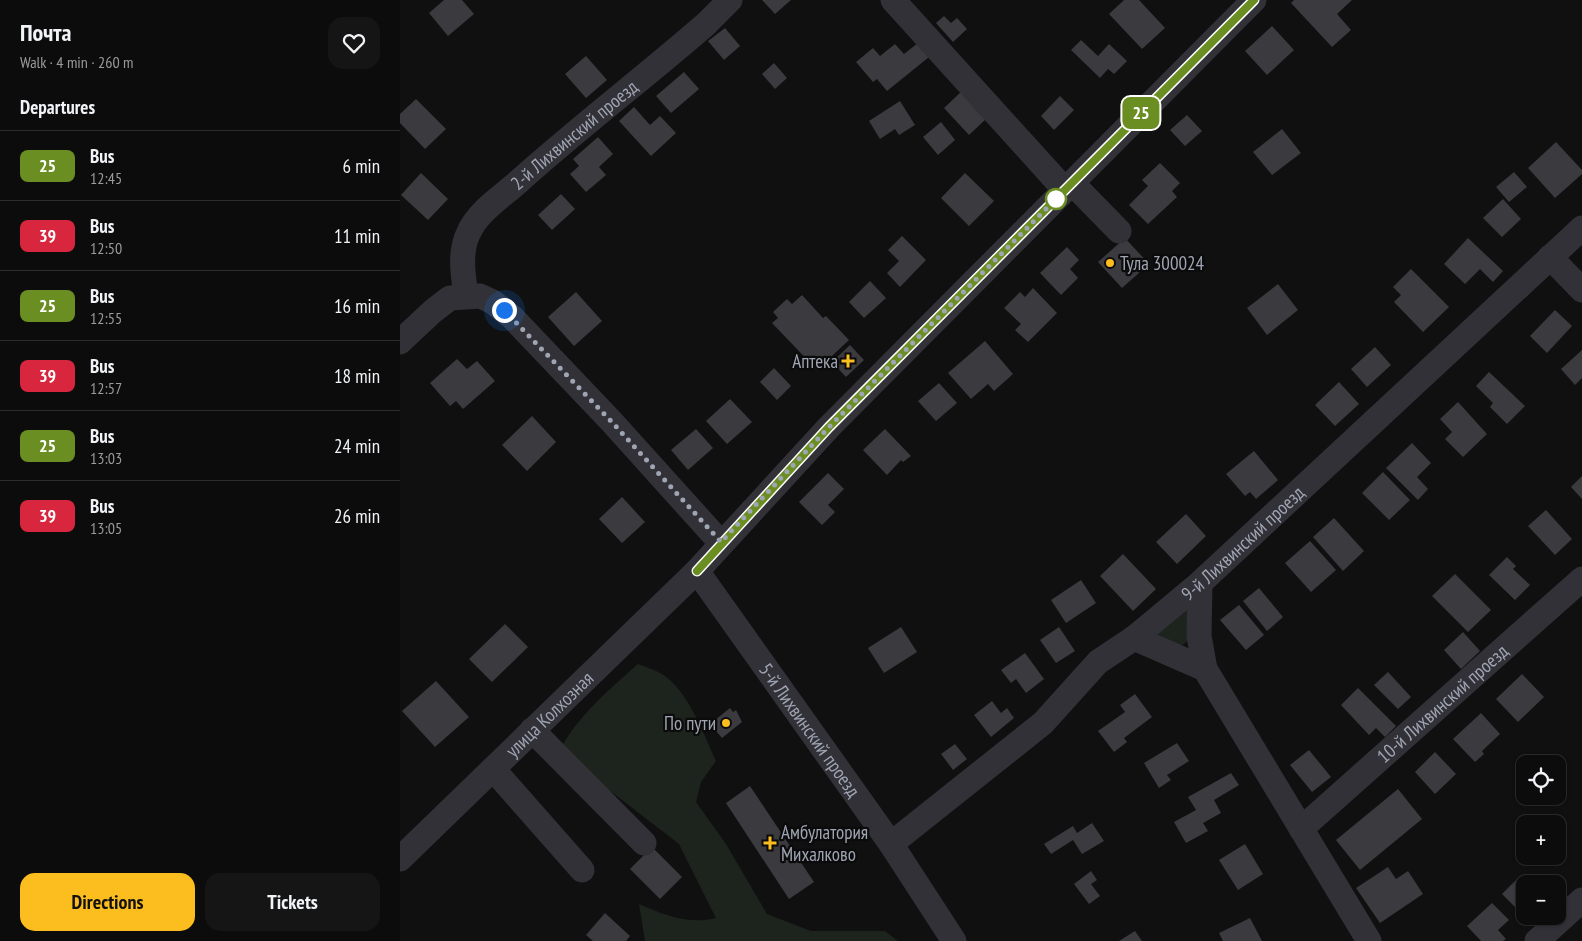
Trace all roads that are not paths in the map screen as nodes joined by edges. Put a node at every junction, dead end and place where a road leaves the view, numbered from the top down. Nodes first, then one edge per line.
1 (730, 0) edge
2 (1254, 0) edge
3 (907, 5) edge
4 (1068, 186) junction
5 (1582, 228) edge
6 (1119, 231) dead end
7 (1550, 256) junction
8 (1582, 290) edge
9 (466, 295) junction
10 (400, 342) edge
11 (721, 542) junction
12 (697, 571) junction
13 (1582, 579) edge
14 (1200, 583) junction
15 (1134, 638) junction
16 (1205, 669) junction
17 (532, 730) junction
18 (492, 769) junction
19 (1301, 828) junction
20 (644, 843) dead end
21 (891, 844) junction
22 (400, 859) edge
23 (582, 870) dead end
24 (1582, 900) edge
25 (954, 941) edge
26 (1369, 941) edge
27 (1537, 941) edge

1 - 9 street, 2-й Лихвинский проезд
2 - 4 street, улица Колхозная
3 - 4 street
4 - 6 street
4 - 11 street, улица Колхозная
5 - 7 street, 9-й Лихвинский проезд
7 - 8 street
7 - 14 street, 9-й Лихвинский проезд
9 - 10 street
9 - 11 street
11 - 12 street, улица Колхозная
12 - 17 street, улица Колхозная
12 - 21 street, 5-й Лихвинский проезд
13 - 19 street, 10-й Лихвинский проезд
14 - 15 street, 9-й Лихвинский проезд
14 - 16 street
15 - 16 street
15 - 21 street, 9-й Лихвинский проезд
16 - 19 street
17 - 18 street, улица Колхозная
17 - 20 street
18 - 22 street, улица Колхозная
18 - 23 street
19 - 26 street
21 - 25 street, 5-й Лихвинский проезд
24 - 27 street

